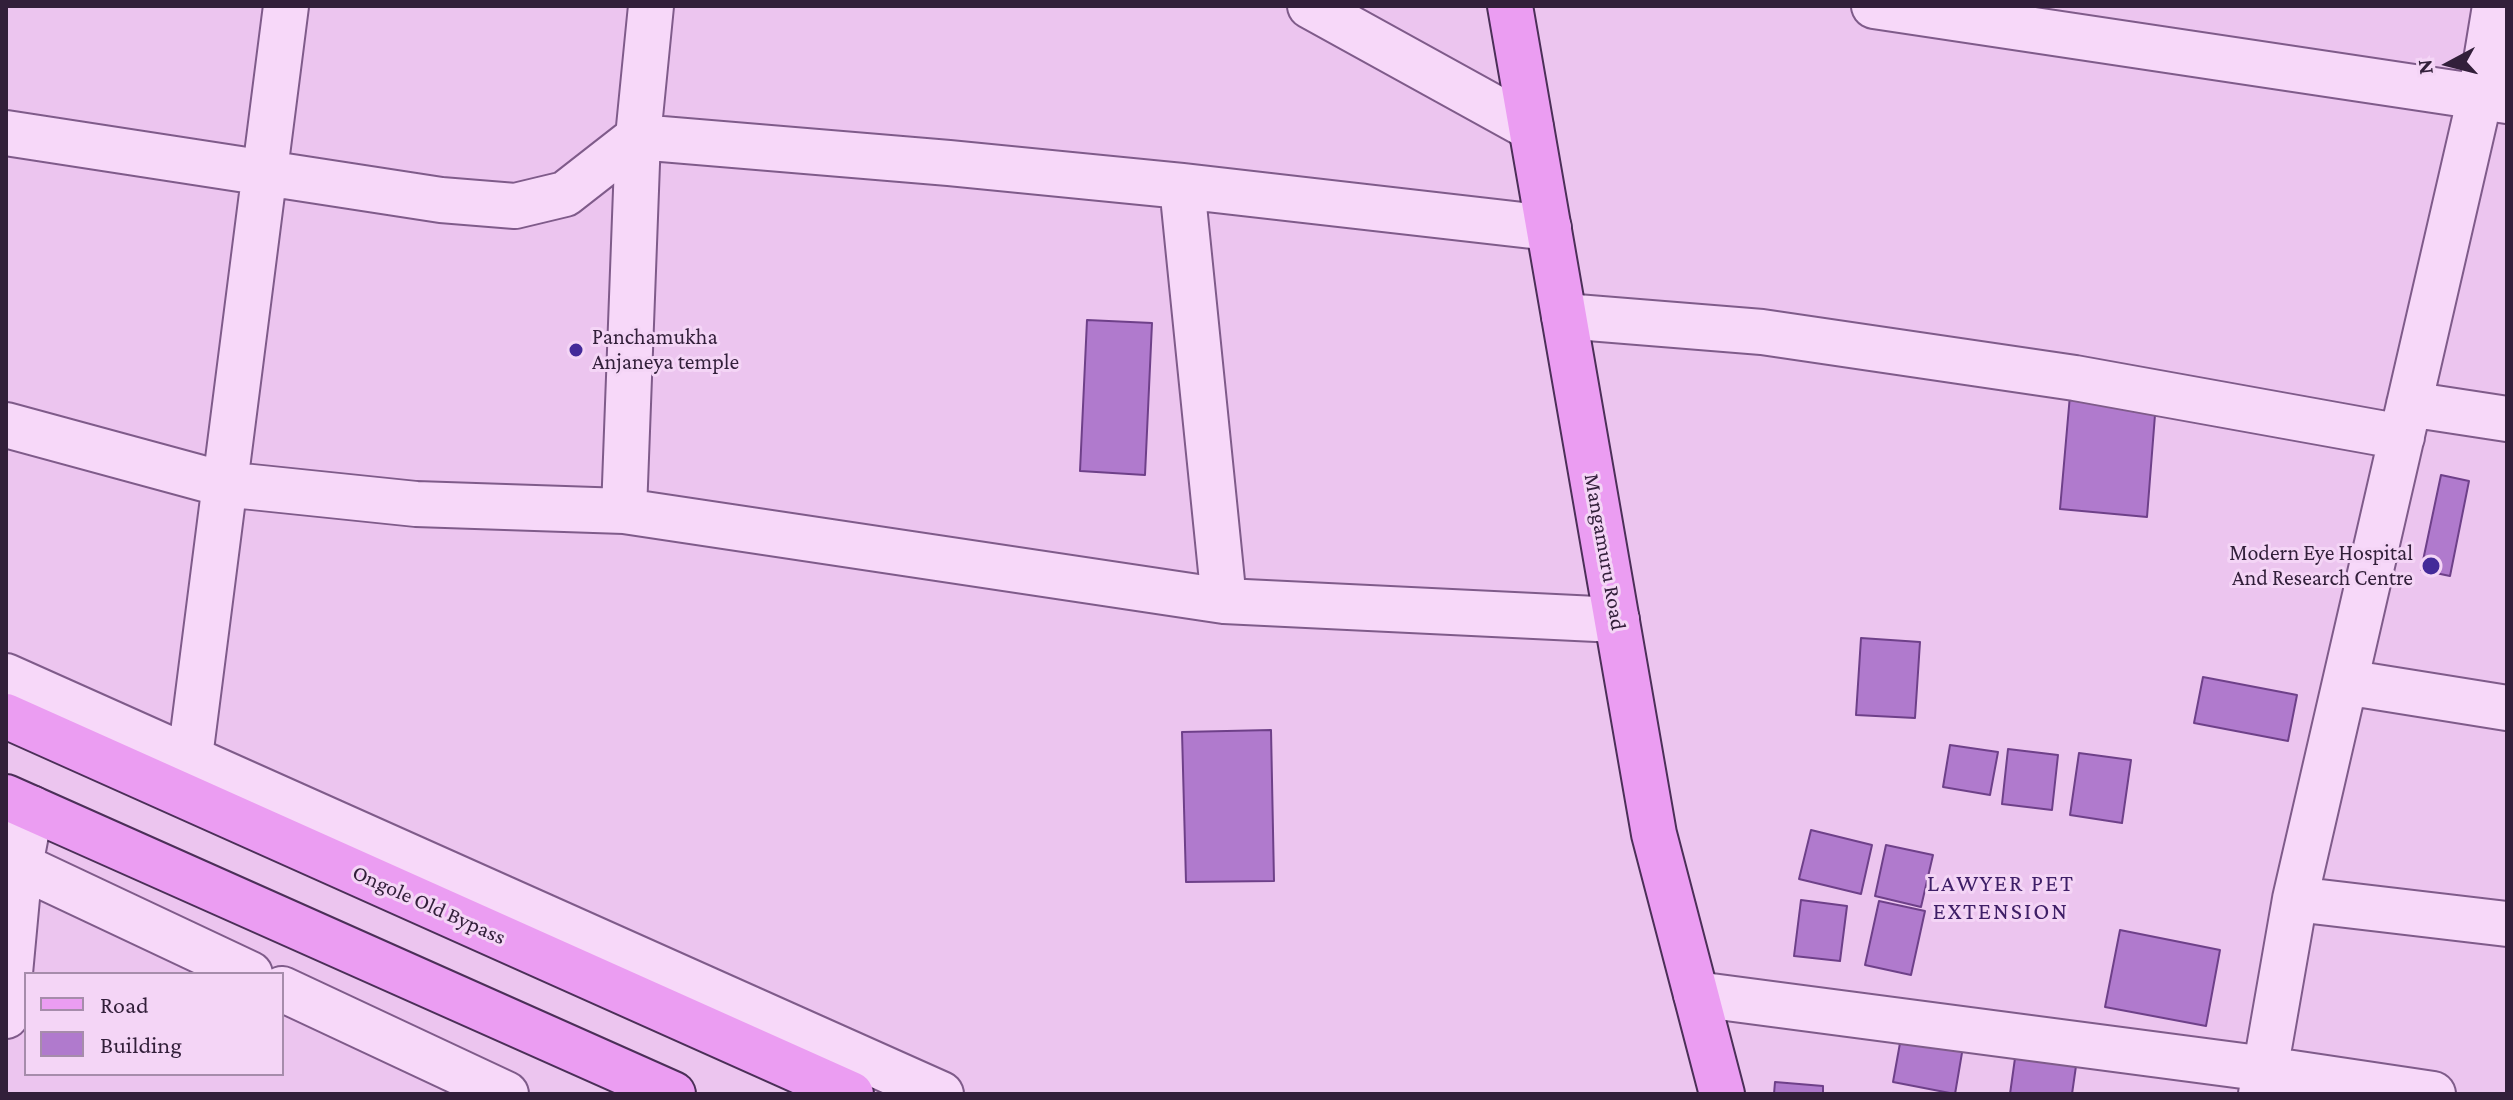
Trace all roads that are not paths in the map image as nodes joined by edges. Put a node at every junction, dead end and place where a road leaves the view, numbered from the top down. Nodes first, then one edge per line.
1 (286, 6) edge
2 (651, 6) edge
3 (1310, 6) edge
4 (1510, 6) edge
5 (1874, 6) edge
6 (2495, 6) edge
7 (2494, 99) edge
8 (1531, 128) junction
9 (6, 133) edge
10 (638, 137) junction
11 (263, 173) junction
12 (1182, 186) junction
13 (1549, 228) junction
14 (1564, 316) junction
15 (2507, 419) edge
16 (2406, 421) junction
17 (6, 425) edge
18 (223, 484) junction
19 (624, 511) junction
20 (1224, 601) junction
21 (1617, 620) junction
22 (6, 676) edge
23 (2345, 682) junction
24 (2507, 708) edge
25 (6, 716) edge
26 (182, 774) junction
27 (18, 803) edge
28 (13, 862) edge
29 (2295, 899) junction
30 (2507, 924) edge
31 (246, 972) edge
32 (284, 990) edge
33 (1696, 994) junction
34 (6, 1016) edge
35 (2264, 1081) edge
36 (506, 1094) edge
37 (673, 1094) edge
38 (851, 1094) edge
39 (941, 1094) edge
40 (1722, 1094) edge
41 (2433, 1094) edge

1 - 11 street
2 - 10 street
3 - 8 street
4 - 8 main road, Mangamuru Road
5 - 7 street
6 - 7 street
7 - 16 street
8 - 13 main road, Mangamuru Road
9 - 11 street
10 - 11 street
10 - 12 street
10 - 19 street
11 - 18 street
12 - 13 street
12 - 20 street
13 - 14 main road, Mangamuru Road
14 - 16 street
14 - 21 main road, Mangamuru Road
15 - 16 street
16 - 23 street
17 - 18 street
18 - 19 street
18 - 26 street
19 - 20 street
20 - 21 street
21 - 33 main road, Mangamuru Road
22 - 26 street
23 - 24 street
23 - 29 street
25 - 26 main road, Ongole Old Bypass
26 - 38 main road, Ongole Old Bypass
26 - 39 street
27 - 28 street
27 - 37 main road
28 - 31 street
28 - 34 street
29 - 30 street
29 - 35 street
32 - 36 street
33 - 35 street
33 - 40 main road, Mangamuru Road
35 - 41 street

